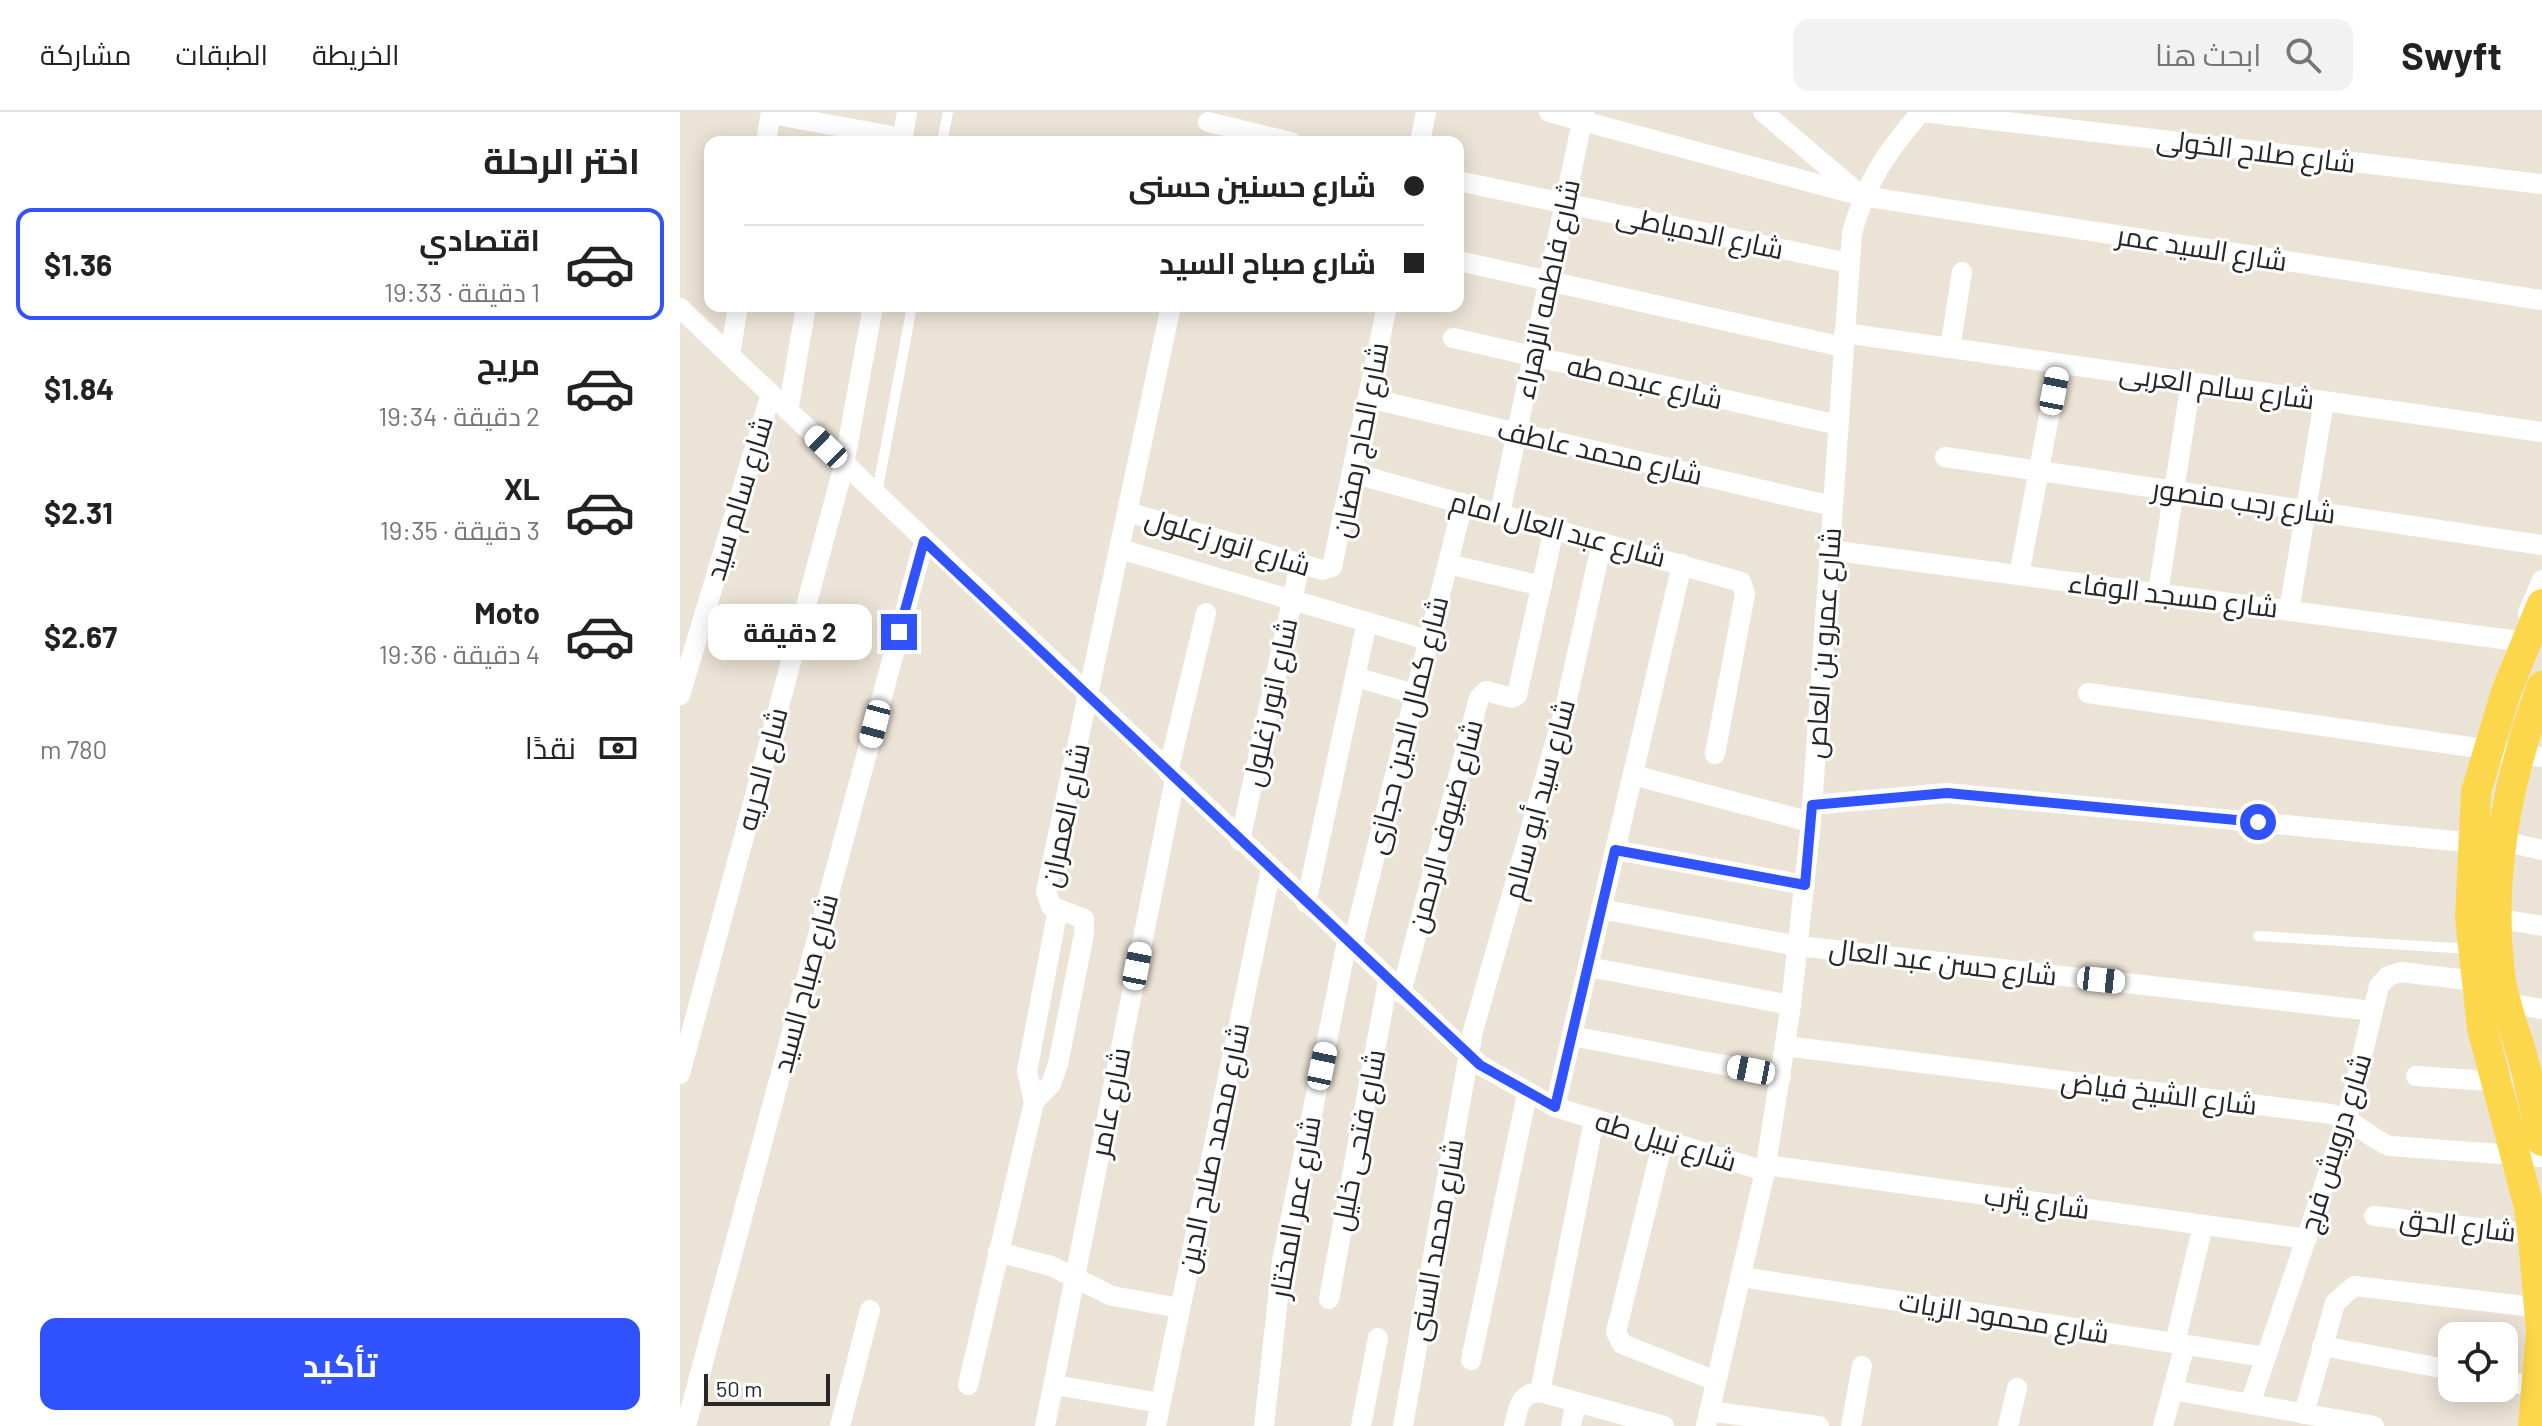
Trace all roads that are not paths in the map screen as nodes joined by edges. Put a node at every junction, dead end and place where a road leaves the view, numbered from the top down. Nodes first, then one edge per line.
1 (907, 112) edge
2 (948, 112) edge
3 (1426, 112) edge
4 (1549, 112) edge
5 (1764, 112) edge
6 (1921, 112) edge
7 (771, 113) edge
8 (1583, 116) edge
9 (1207, 125) edge
10 (837, 127) edge
11 (767, 136) edge
12 (883, 136) edge
13 (904, 136) edge
14 (943, 136) edge
15 (1261, 136) edge
16 (1421, 136) edge
17 (1464, 182) edge
18 (2542, 184) edge
19 (1862, 196) junction
20 (1565, 204) junction
21 (1464, 262) edge
22 (1849, 263) junction
23 (1962, 272) dead end
24 (1549, 281) junction
25 (2542, 300) edge
26 (680, 308) edge
27 (737, 312) edge
28 (805, 312) edge
29 (872, 312) edge
30 (911, 312) edge
31 (1170, 312) edge
32 (1386, 312) edge
33 (1453, 338) dead end
34 (1844, 340) junction
35 (1950, 348) junction
36 (730, 355) junction
37 (1533, 356) junction
38 (2059, 364) junction
39 (2191, 382) junction
40 (771, 394) junction
41 (1368, 398) junction
42 (2324, 401) junction
43 (788, 411) junction
44 (1838, 425) junction
45 (2542, 432) edge
46 (1517, 433) junction
47 (1945, 457) dead end
48 (844, 465) junction
49 (2039, 471) junction
50 (1353, 473) junction
51 (2174, 491) junction
52 (876, 495) junction
53 (1463, 503) junction
54 (1832, 506) junction
55 (2305, 510) junction
56 (1128, 512) junction
57 (1500, 513) junction
58 (1554, 529) junction
59 (924, 541) junction
60 (1602, 542) junction
61 (2542, 545) edge
62 (1120, 549) junction
63 (1829, 550) junction
64 (1300, 564) junction
65 (1448, 564) junction
66 (1682, 564) junction
67 (1327, 570) joint
68 (2019, 575) junction
69 (2542, 580) edge
70 (1542, 586) junction
71 (2158, 593) junction
72 (1293, 599) junction
73 (2542, 604) edge
74 (2289, 611) junction
75 (1206, 613) dead end
76 (1367, 622) junction
77 (1428, 640) junction
78 (2518, 641) junction
79 (1355, 677) junction
80 (2542, 686) edge
81 (2088, 693) dead end
82 (1415, 694) junction
83 (680, 695) edge
84 (1090, 699) junction
85 (2489, 748) junction
86 (1715, 754) dead end
87 (2542, 757) edge
88 (1633, 775) junction
89 (1172, 776) junction
90 (1811, 814) junction
91 (2477, 839) junction
92 (1240, 841) junction
93 (1615, 850) junction
94 (2542, 850) edge
95 (1271, 869) junction
96 (1805, 885) junction
97 (1306, 903) junction
98 (1058, 909) junction
99 (1601, 909) junction
100 (2476, 915) junction
101 (2542, 926) edge
102 (2258, 936) dead end
103 (1350, 944) junction
104 (1798, 946) junction
105 (2479, 949) junction
106 (1588, 967) junction
107 (1395, 987) junction
108 (2485, 991) junction
109 (1791, 1005) junction
110 (2542, 1009) edge
111 (2373, 1011) junction
112 (1572, 1036) junction
113 (1785, 1046) junction
114 (1469, 1054) junction
115 (680, 1074) edge
116 (1781, 1076) junction
117 (2416, 1076) dead end
118 (2542, 1084) edge
119 (2504, 1087) junction
120 (1527, 1094) junction
121 (1034, 1102) junction
122 (1555, 1107) junction
123 (2347, 1118) junction
124 (1594, 1120) junction
125 (1663, 1141) junction
126 (2536, 1152) edge
127 (1766, 1168) junction
128 (2374, 1216) dead end
129 (2541, 1217) edge
130 (2203, 1225) junction
131 (2542, 1235) edge
132 (2307, 1239) junction
133 (998, 1252) junction
134 (1741, 1277) junction
135 (1075, 1278) junction
136 (1329, 1299) dead end
137 (1180, 1308) junction
138 (2542, 1308) edge
139 (870, 1310) dead end
140 (1378, 1338) dead end
141 (2180, 1344) junction
142 (2322, 1346) junction
143 (2542, 1352) edge
144 (2266, 1357) junction
145 (1471, 1360) dead end
146 (1862, 1366) dead end
147 (2438, 1367) edge
148 (1716, 1381) junction
149 (2518, 1384) edge
150 (968, 1385) dead end
151 (1055, 1385) junction
152 (2532, 1387) junction
153 (2017, 1388) dead end
154 (2172, 1390) junction
155 (1540, 1392) junction
156 (1576, 1402) junction
157 (1160, 1403) junction
158 (2250, 1404) junction
159 (1708, 1418) edge
160 (2317, 1419) edge
161 (686, 1426) edge
162 (840, 1426) edge
163 (1045, 1426) edge
164 (1156, 1426) edge
165 (1264, 1426) edge
166 (1361, 1426) edge
167 (1403, 1426) edge
168 (1514, 1426) edge
169 (1571, 1426) edge
170 (1664, 1426) edge
171 (1819, 1426) edge
172 (1851, 1426) edge
173 (2008, 1426) edge
174 (2163, 1426) edge
175 (2371, 1426) edge
176 (2522, 1426) edge
177 (2533, 1426) edge

1 - 13 street
2 - 14 lane
3 - 16 street
4 - 8 street, شارع السيد عمر
5 - 19 street
6 - 18 street, شارع صلاح الخولى
6 - 19 street, شارع عمرو بن العاص
7 - 10 street
7 - 11 street
8 - 19 street, شارع السيد عمر
8 - 20 street, شارع فاطمه الزهراء
9 - 15 street
10 - 12 street
17 - 20 street, شارع الدمياطى
19 - 22 street, شارع عمرو بن العاص
19 - 25 street, شارع السيد عمر
20 - 22 street, شارع الدمياطى
20 - 24 street, شارع فاطمه الزهراء
21 - 24 street, شارع سالم العربى
22 - 34 street, شارع عمرو بن العاص
23 - 35 street
24 - 34 street, شارع سالم العربى
24 - 37 street, شارع فاطمه الزهراء
26 - 36 street, شارع نبيل طه
27 - 36 street
28 - 43 street
29 - 48 street, شارع الحريه
30 - 52 lane
31 - 56 street, شارع العمران
32 - 41 street, شارع الحاج رمضان
33 - 37 street, شارع عبده طه
34 - 35 street, شارع سالم العربى
34 - 44 street, شارع عمرو بن العاص
35 - 38 street, شارع سالم العربى
36 - 40 street, شارع نبيل طه
37 - 44 street, شارع عبده طه
37 - 46 street, شارع فاطمه الزهراء
38 - 39 street, شارع سالم العربى
38 - 49 street
39 - 42 street, شارع سالم العربى
39 - 51 street
40 - 43 street, شارع نبيل طه
40 - 83 street, شارع سالم سيد
41 - 46 street, شارع محمد عاطف
41 - 50 street, شارع الحاج رمضان
42 - 45 street, شارع سالم العربى
42 - 55 street
43 - 48 street, شارع نبيل طه
44 - 54 street, شارع عمرو بن العاص
46 - 54 street, شارع محمد عاطف
46 - 57 street, شارع فاطمه الزهراء
47 - 49 street, شارع رجب منصور
48 - 52 street, شارع نبيل طه
48 - 115 street, شارع الحريه
49 - 51 street, شارع رجب منصور
49 - 68 street
50 - 53 street, شارع عبد العال امام
50 - 67 street, شارع الحاج رمضان
51 - 55 street, شارع رجب منصور
51 - 71 street
52 - 59 street, شارع نبيل طه
53 - 57 street, شارع عبد العال امام
53 - 65 street, شارع كمال الدين حجازى
54 - 63 street, شارع عمرو بن العاص
55 - 61 street, شارع رجب منصور
55 - 74 street
56 - 62 street, شارع العمران
56 - 64 street, شارع انور زعلول
57 - 58 street, شارع عبد العال امام
58 - 60 street, شارع عبد العال امام
58 - 70 street
59 - 84 street, شارع نبيل طه
59 - 161 street, شارع صباح السيد
60 - 66 street, شارع عبد العال امام
60 - 114 street, شارع سيد أبو سالم
62 - 72 street
62 - 84 street, شارع العمران
63 - 68 street, شارع مسجد الوفاء
63 - 90 street, شارع عمرو بن العاص
64 - 67 street, شارع انور زعلول
64 - 72 street, شارع انور زغلول
65 - 70 street
65 - 77 street, شارع كمال الدين حجازى
66 - 86 street, شارع عبد العال امام
66 - 88 street
68 - 71 street, شارع مسجد الوفاء
69 - 78 street
70 - 107 street, شارع ضيوف الرحمن
71 - 74 street, شارع مسجد الوفاء
72 - 76 street
72 - 92 street, شارع انور زغلول
73 - 177 main road
74 - 78 street, شارع مسجد الوفاء
75 - 89 street, شارع عامر
76 - 77 street
76 - 79 street
77 - 82 street, شارع كمال الدين حجازى
78 - 85 street
79 - 82 street
79 - 97 street
80 - 126 main road
81 - 85 street
82 - 103 street, شارع كمال الدين حجازى
84 - 89 street, شارع نبيل طه
84 - 98 street, شارع العمران
85 - 87 street
85 - 91 street
88 - 90 street
88 - 93 street
89 - 92 street, شارع نبيل طه
89 - 135 street, شارع عامر
90 - 91 street
90 - 96 street, شارع عمرو بن العاص
91 - 94 street
91 - 100 street
92 - 95 street, شارع نبيل طه
93 - 96 street
93 - 99 street
95 - 97 street, شارع نبيل طه
95 - 137 street, شارع محمد صلاح الدين
96 - 104 street, شارع عمرو بن العاص
97 - 103 street, شارع نبيل طه
98 - 121 street
98 - 121 street, شارع العمران
99 - 104 street, شارع حسن عبد العال
99 - 106 street
100 - 101 street
100 - 105 street
102 - 105 lane
103 - 107 street, شارع نبيل طه
103 - 165 street, شارع عمر المختار
104 - 109 street, شارع عمرو بن العاص
104 - 111 street, شارع حسن عبد العال
105 - 108 street
106 - 109 street
106 - 112 street
107 - 114 street, شارع نبيل طه
107 - 136 street, شارع فتحى خليل
108 - 110 street, شارع درويش فرج
108 - 111 street, شارع درويش فرج
108 - 119 street
109 - 113 street, شارع عمرو بن العاص
111 - 123 street, شارع درويش فرج
112 - 116 street
112 - 122 street
113 - 116 street, شارع عمرو بن العاص
113 - 123 street, شارع الشيخ فياض
114 - 120 street, شارع نبيل طه
114 - 167 street, شارع محمد السنى
116 - 127 street, شارع عمرو بن العاص
117 - 119 street
118 - 119 street
119 - 126 street
120 - 122 street, شارع نبيل طه
120 - 145 street
121 - 133 street, شارع العمران
122 - 124 street, شارع نبيل طه
123 - 126 street, شارع الشيخ فياض
123 - 132 street, شارع درويش فرج
124 - 125 street, شارع نبيل طه
124 - 155 street
125 - 127 street, شارع نبيل طه
125 - 148 street
126 - 129 street
127 - 130 street, شارع يثرب
127 - 134 street, شارع عمرو بن العاص
128 - 131 street, شارع الحق
130 - 132 street, شارع يثرب
130 - 141 street
132 - 144 street, شارع درويش فرج
133 - 135 street
133 - 150 street, شارع العمران
134 - 141 street, شارع محمود الزيات
134 - 148 street, شارع عمرو بن العاص
135 - 137 street
135 - 151 street, شارع عامر
137 - 157 street, شارع محمد صلاح الدين
138 - 142 street
139 - 162 street
140 - 166 street
141 - 144 street, شارع محمود الزيات
141 - 154 street
142 - 147 street
142 - 160 street
143 - 152 lane
144 - 158 street, شارع درويش فرج
146 - 172 street
148 - 159 street, شارع عمرو بن العاص
149 - 152 street
151 - 157 street
151 - 163 street, شارع عامر
152 - 176 lane
153 - 173 street
154 - 158 street
154 - 174 street
155 - 156 street
155 - 168 street
156 - 169 street
156 - 170 street
157 - 164 street, شارع محمد صلاح الدين
158 - 160 street
159 - 171 street
160 - 175 street

